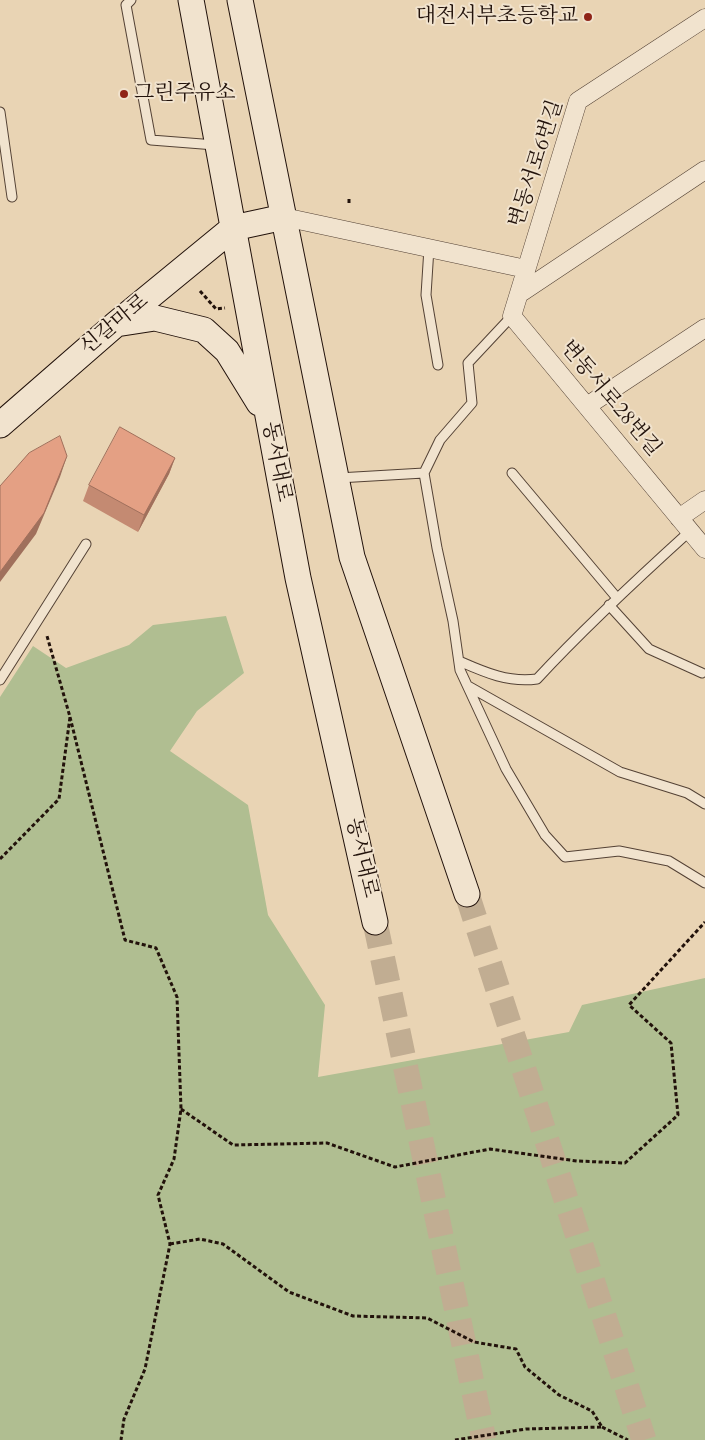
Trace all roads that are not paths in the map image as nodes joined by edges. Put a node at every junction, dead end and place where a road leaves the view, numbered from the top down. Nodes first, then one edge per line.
1 (131, 0) edge
2 (191, 0) edge
3 (240, 0) edge
4 (705, 18) edge
5 (0, 112) edge
6 (217, 145) junction
7 (3, 159) edge
8 (705, 170) edge
9 (12, 197) dead end
10 (284, 217) junction
11 (232, 228) junction
12 (429, 248) junction
13 (526, 269) junction
14 (519, 294) junction
15 (512, 316) junction
16 (116, 324) junction
17 (705, 328) edge
18 (438, 365) dead end
19 (587, 406) junction
20 (268, 416) junction
21 (0, 425) edge
22 (424, 473) junction
23 (512, 473) dead end
24 (336, 478) junction
25 (705, 500) edge
26 (679, 518) junction
27 (690, 531) junction
28 (86, 544) dead end
29 (705, 549) edge
30 (617, 598) junction
31 (609, 605) junction
32 (459, 661) junction
33 (702, 673) dead end
34 (0, 680) edge
35 (468, 686) junction
36 (705, 804) edge
37 (705, 883) edge
38 (467, 894) tunnel mouth
39 (375, 922) tunnel mouth

1 - 6 lane
2 - 6 street, 동서대로
3 - 10 street
4 - 13 street, 변동서로6번길
5 - 7 lane
6 - 11 street, 동서대로
7 - 9 lane
8 - 14 street
10 - 11 street
10 - 12 street
10 - 24 street
11 - 16 street, 신갈마로
11 - 20 street, 동서대로
12 - 13 street
12 - 18 lane
13 - 14 street
14 - 15 street
15 - 19 street, 변동서로28번길
15 - 22 lane
16 - 20 street
16 - 21 street, 신갈마로
17 - 19 street
19 - 26 street, 변동서로28번길
20 - 39 street, 동서대로
22 - 24 lane
22 - 32 lane
23 - 30 lane
24 - 38 street
25 - 26 street
26 - 27 street, 변동서로28번길
27 - 29 street, 변동서로28번길
27 - 30 lane
28 - 34 lane
30 - 31 lane
31 - 32 lane
31 - 33 lane
32 - 35 lane
35 - 36 lane
35 - 37 lane

